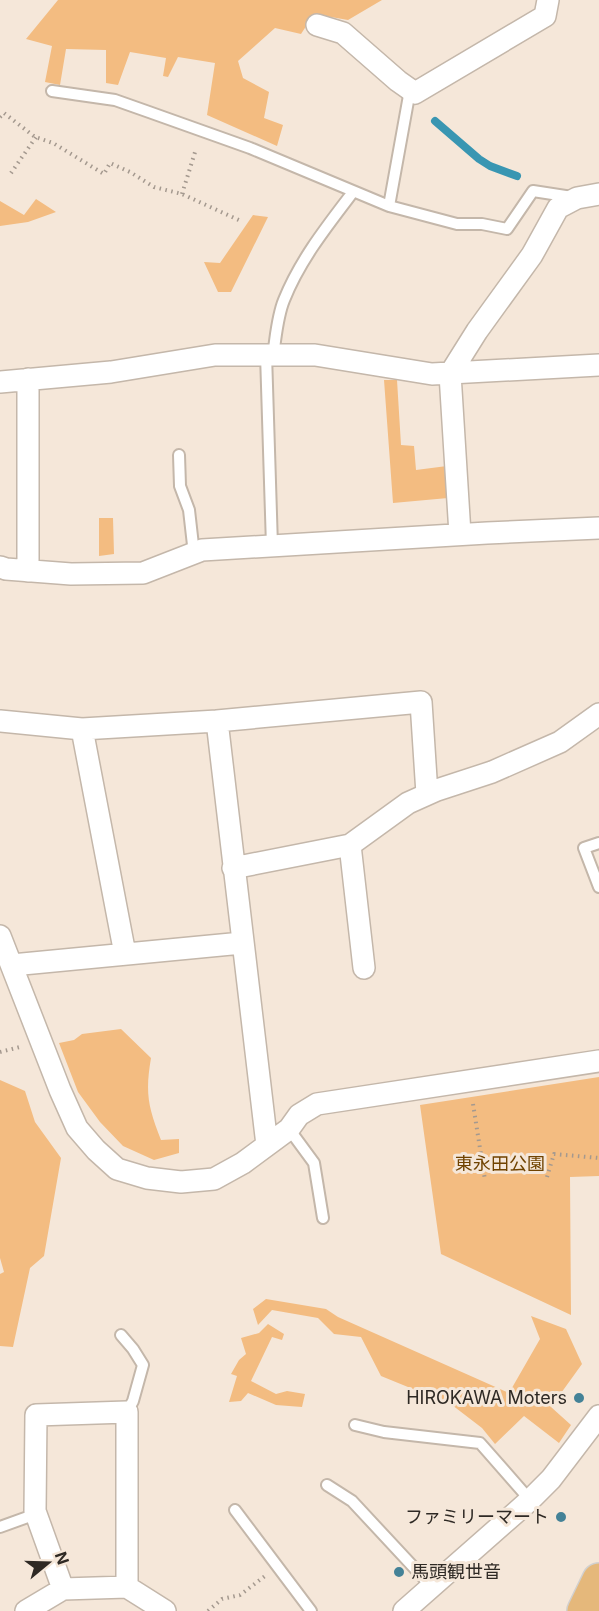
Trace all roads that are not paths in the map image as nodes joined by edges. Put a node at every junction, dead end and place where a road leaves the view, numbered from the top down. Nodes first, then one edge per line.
1 (548, 0) edge
2 (317, 25) dead end
3 (410, 90) junction
4 (52, 91) dead end
5 (353, 192) junction
6 (599, 194) edge
7 (577, 198) junction
8 (389, 206) junction
9 (270, 355) junction
10 (599, 364) edge
11 (450, 374) junction
12 (28, 379) junction
13 (0, 382) edge
14 (179, 455) dead end
15 (599, 528) edge
16 (460, 534) junction
17 (272, 546) junction
18 (194, 554) junction
19 (0, 567) edge
20 (28, 571) junction
21 (599, 714) edge
22 (0, 721) edge
23 (217, 721) junction
24 (82, 729) junction
25 (428, 794) junction
26 (599, 843) edge
27 (350, 845) junction
28 (233, 868) junction
29 (599, 887) edge
30 (0, 936) edge
31 (242, 943) junction
32 (125, 954) junction
33 (12, 965) junction
34 (364, 968) dead end
35 (599, 1060) edge
36 (289, 1129) junction
37 (267, 1145) junction
38 (323, 1218) dead end
39 (121, 1335) dead end
40 (127, 1412) junction
41 (599, 1416) edge
42 (355, 1425) dead end
43 (327, 1485) dead end
44 (530, 1500) junction
45 (234, 1510) dead end
46 (36, 1514) junction
47 (0, 1527) edge
48 (599, 1580) edge
49 (127, 1587) junction
50 (432, 1587) junction
51 (63, 1589) junction
52 (26, 1611) edge
53 (165, 1611) edge
54 (311, 1611) edge
55 (404, 1611) edge
56 (584, 1611) edge

1 - 3 street
2 - 3 street
3 - 8 lane
4 - 5 lane
5 - 8 lane
5 - 9 lane
6 - 7 street
7 - 8 lane
7 - 11 street
9 - 11 street
9 - 12 street
9 - 17 lane
10 - 11 street
11 - 16 street
12 - 13 street
12 - 20 street
14 - 18 lane
15 - 16 street
16 - 17 street
17 - 18 street
18 - 20 street
19 - 20 street
21 - 25 street
22 - 24 street
23 - 24 street
23 - 25 street
23 - 28 street
24 - 32 street
25 - 27 street
26 - 29 lane
27 - 28 street
27 - 34 street
28 - 31 street
30 - 33 street
31 - 32 street
31 - 37 street
32 - 33 street
33 - 37 street
35 - 36 street
36 - 37 street
36 - 38 lane
39 - 40 lane
40 - 46 street
40 - 49 street
41 - 44 street
42 - 44 lane
43 - 50 lane
44 - 50 street
45 - 54 lane
46 - 47 lane
46 - 51 street
48 - 56 main road
49 - 51 street
49 - 53 street
50 - 55 street
51 - 52 street

